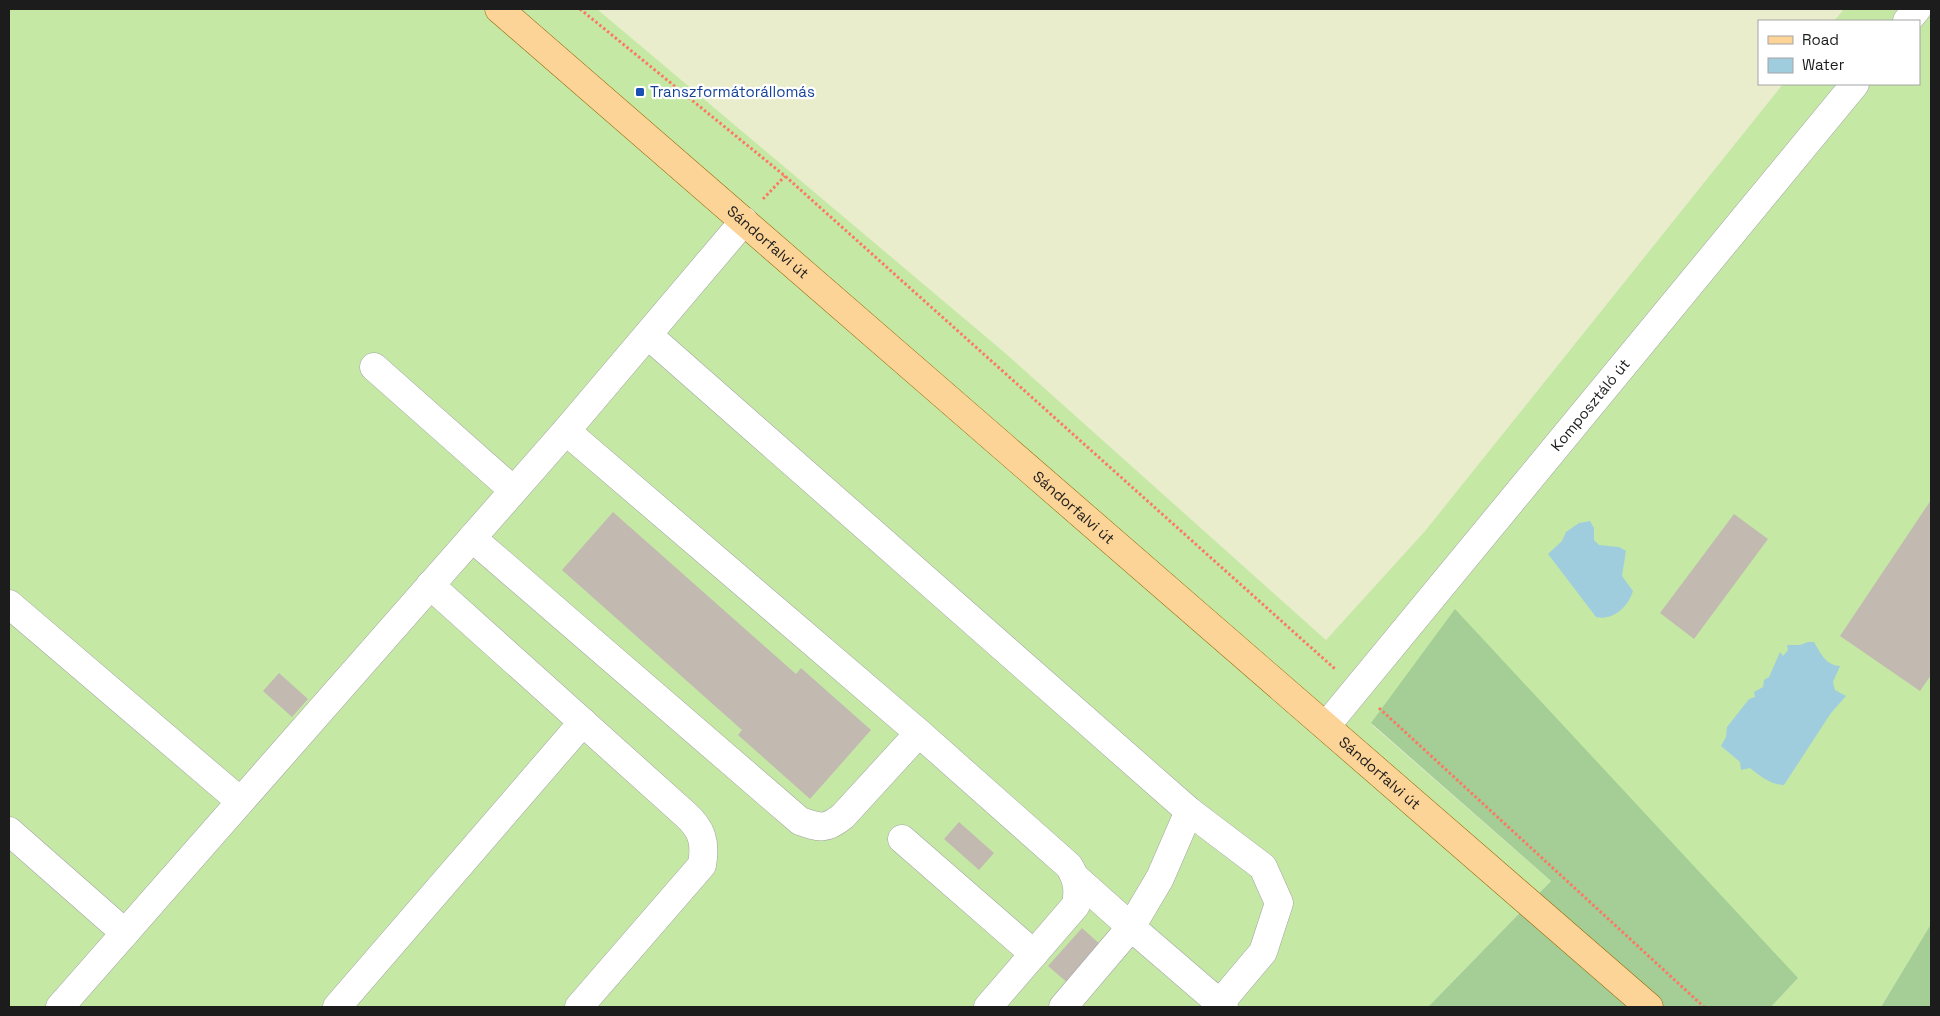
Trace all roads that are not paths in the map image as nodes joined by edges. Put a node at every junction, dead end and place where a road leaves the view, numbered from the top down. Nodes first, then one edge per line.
1 (499, 9) edge
2 (1917, 9) edge
3 (1908, 20) edge
4 (1854, 85) edge
5 (744, 221) junction
6 (648, 335) junction
7 (374, 367) dead end
8 (566, 431) junction
9 (513, 490) junction
10 (472, 538) junction
11 (430, 585) junction
12 (9, 604) edge
13 (583, 722) junction
14 (1326, 726) junction
15 (918, 733) junction
16 (240, 801) junction
17 (1190, 811) junction
18 (9, 831) edge
19 (902, 839) dead end
20 (1076, 878) junction
21 (1132, 926) junction
22 (125, 933) junction
23 (1034, 954) junction
24 (1222, 1005) edge
25 (60, 1007) edge
26 (337, 1007) edge
27 (579, 1007) edge
28 (988, 1007) edge
29 (1063, 1007) edge
30 (1649, 1007) edge

1 - 5 main road, Sándorfalvi út
2 - 3 street
4 - 14 street, Komposztáló út
5 - 6 street
5 - 14 main road, Sándorfalvi út
6 - 8 street
6 - 17 street
7 - 9 street
8 - 9 street
8 - 15 street
9 - 10 street
10 - 11 street
10 - 15 street
11 - 13 street
11 - 16 street
12 - 16 street
13 - 26 street
13 - 27 street
14 - 30 main road, Sándorfalvi út
15 - 20 street
16 - 22 street
17 - 21 street
17 - 24 street
18 - 22 street
19 - 23 street
20 - 21 street
20 - 23 street
21 - 24 street
21 - 29 street
22 - 25 street
23 - 28 street

